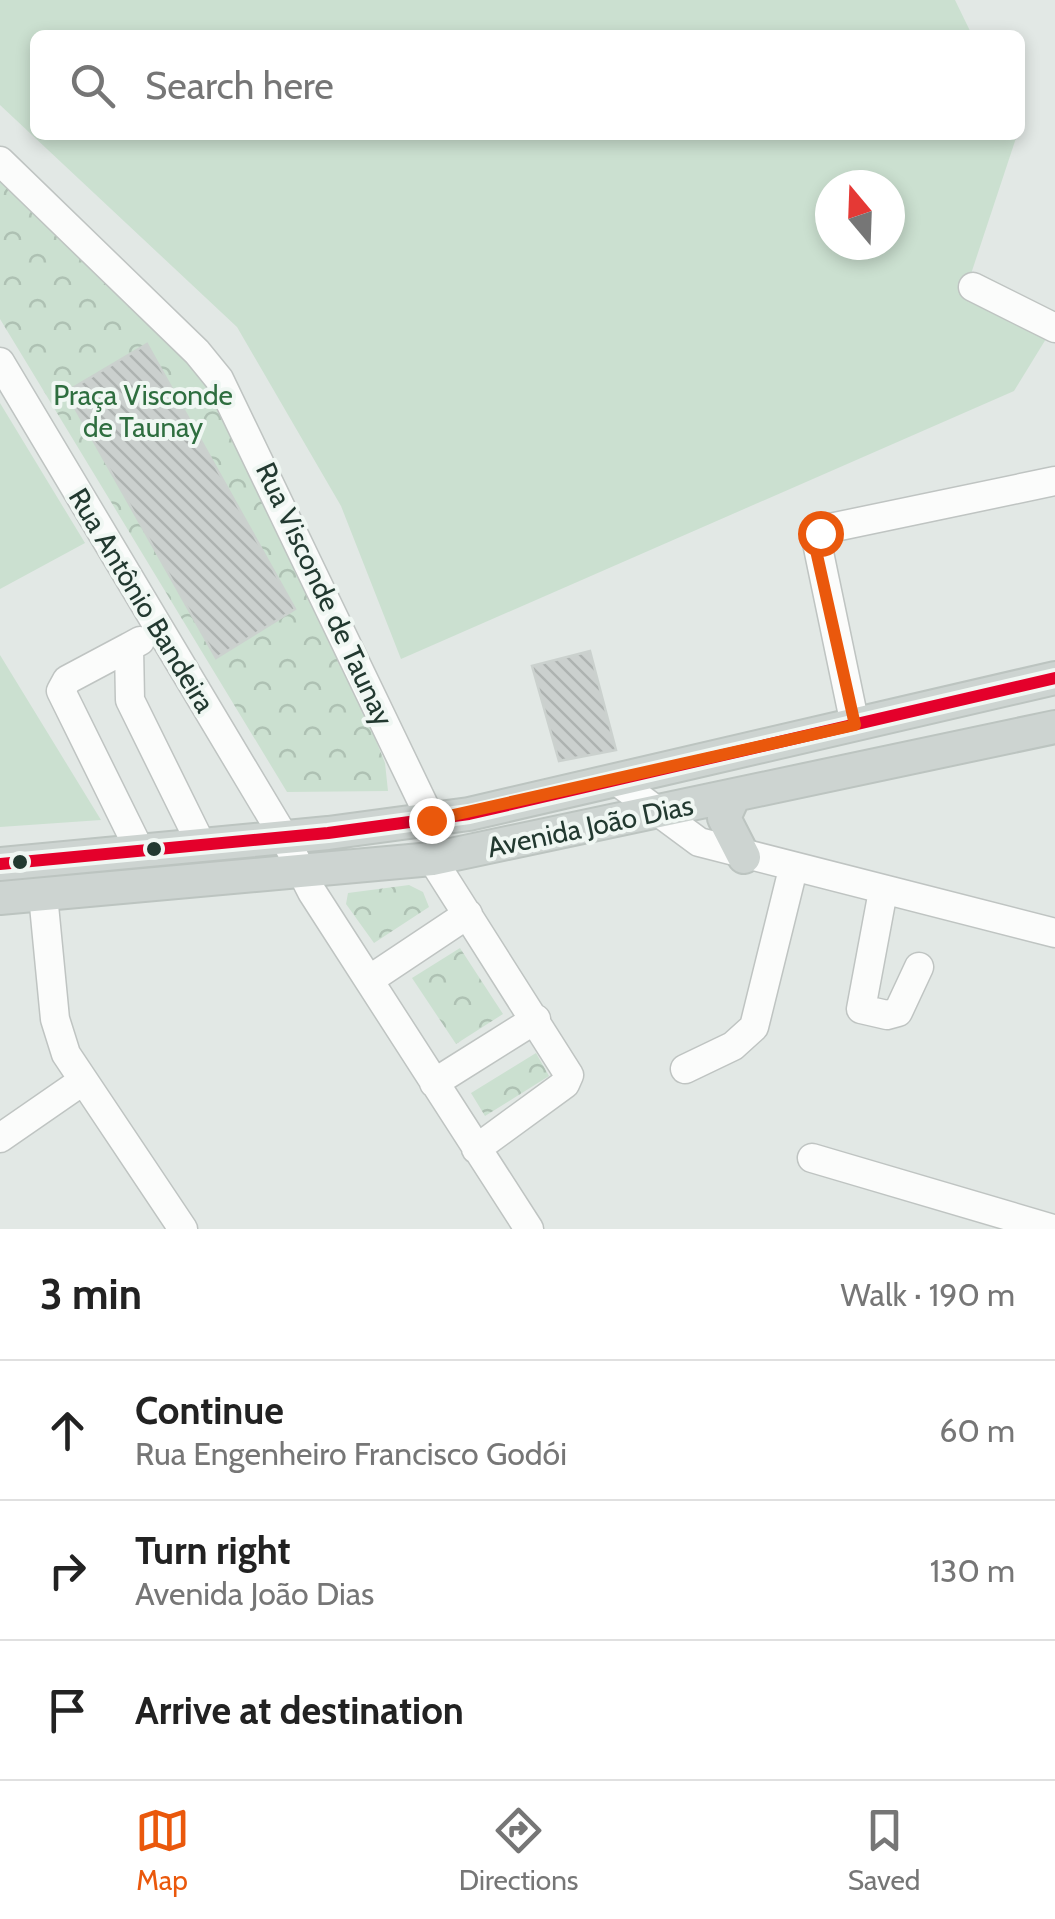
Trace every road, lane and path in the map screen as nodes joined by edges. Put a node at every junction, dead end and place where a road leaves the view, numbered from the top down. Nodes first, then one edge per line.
1 (2, 164) edge
2 (973, 287) dead end
3 (1055, 328) edge
4 (0, 362) edge
5 (1055, 481) edge
6 (161, 631) junction
7 (129, 646) junction
8 (1055, 678) edge
9 (855, 725) junction
10 (1055, 727) edge
11 (614, 779) junction
12 (734, 796) junction
13 (656, 812) junction
14 (431, 820) junction
15 (284, 837) junction
16 (202, 846) junction
17 (140, 852) junction
18 (744, 857) junction
19 (432, 859) junction
20 (0, 864) edge
21 (793, 869) junction
22 (302, 873) junction
23 (883, 891) junction
24 (43, 895) junction
25 (0, 898) edge
26 (468, 914) junction
27 (1055, 934) edge
28 (919, 967) dead end
29 (369, 980) junction
30 (536, 1019) junction
31 (686, 1069) dead end
32 (81, 1082) junction
33 (434, 1083) junction
34 (0, 1138) edge
35 (476, 1149) junction
36 (812, 1158) dead end
37 (1055, 1220) edge
38 (177, 1227) edge
39 (529, 1229) edge
40 (1053, 1229) edge

1 - 14 street, Rua Visconde de Taunay
2 - 3 street
4 - 6 street, Rua Antônio Bandeira
5 - 9 street
6 - 7 street
6 - 15 street, Rua Antônio Bandeira
7 - 16 street
7 - 17 street
8 - 9 main road, Avenida João Dias
9 - 11 main road, Avenida João Dias
10 - 12 main road, Avenida João Dias
11 - 13 street
11 - 14 main road, Avenida João Dias
12 - 13 main road, Avenida João Dias
12 - 18 main road
13 - 18 street
13 - 19 main road, Avenida João Dias
14 - 15 main road, Avenida João Dias
15 - 16 main road, Avenida João Dias
15 - 22 street, Rua Antônio Bandeira
16 - 17 main road, Avenida João Dias
17 - 20 main road, Avenida João Dias
18 - 21 street
19 - 22 main road, Avenida João Dias
19 - 26 street
21 - 23 street
21 - 31 street
22 - 24 main road, Avenida João Dias
22 - 29 street, Rua Antônio Bandeira
23 - 27 street
23 - 28 street
24 - 25 main road, Avenida João Dias
24 - 32 street
26 - 29 street
26 - 30 street
29 - 33 street, Rua Antônio Bandeira
30 - 33 street
30 - 35 street
32 - 34 street
32 - 38 street
33 - 35 street, Rua Antônio Bandeira
35 - 39 street, Rua Antônio Bandeira
36 - 40 street
37 - 40 street

